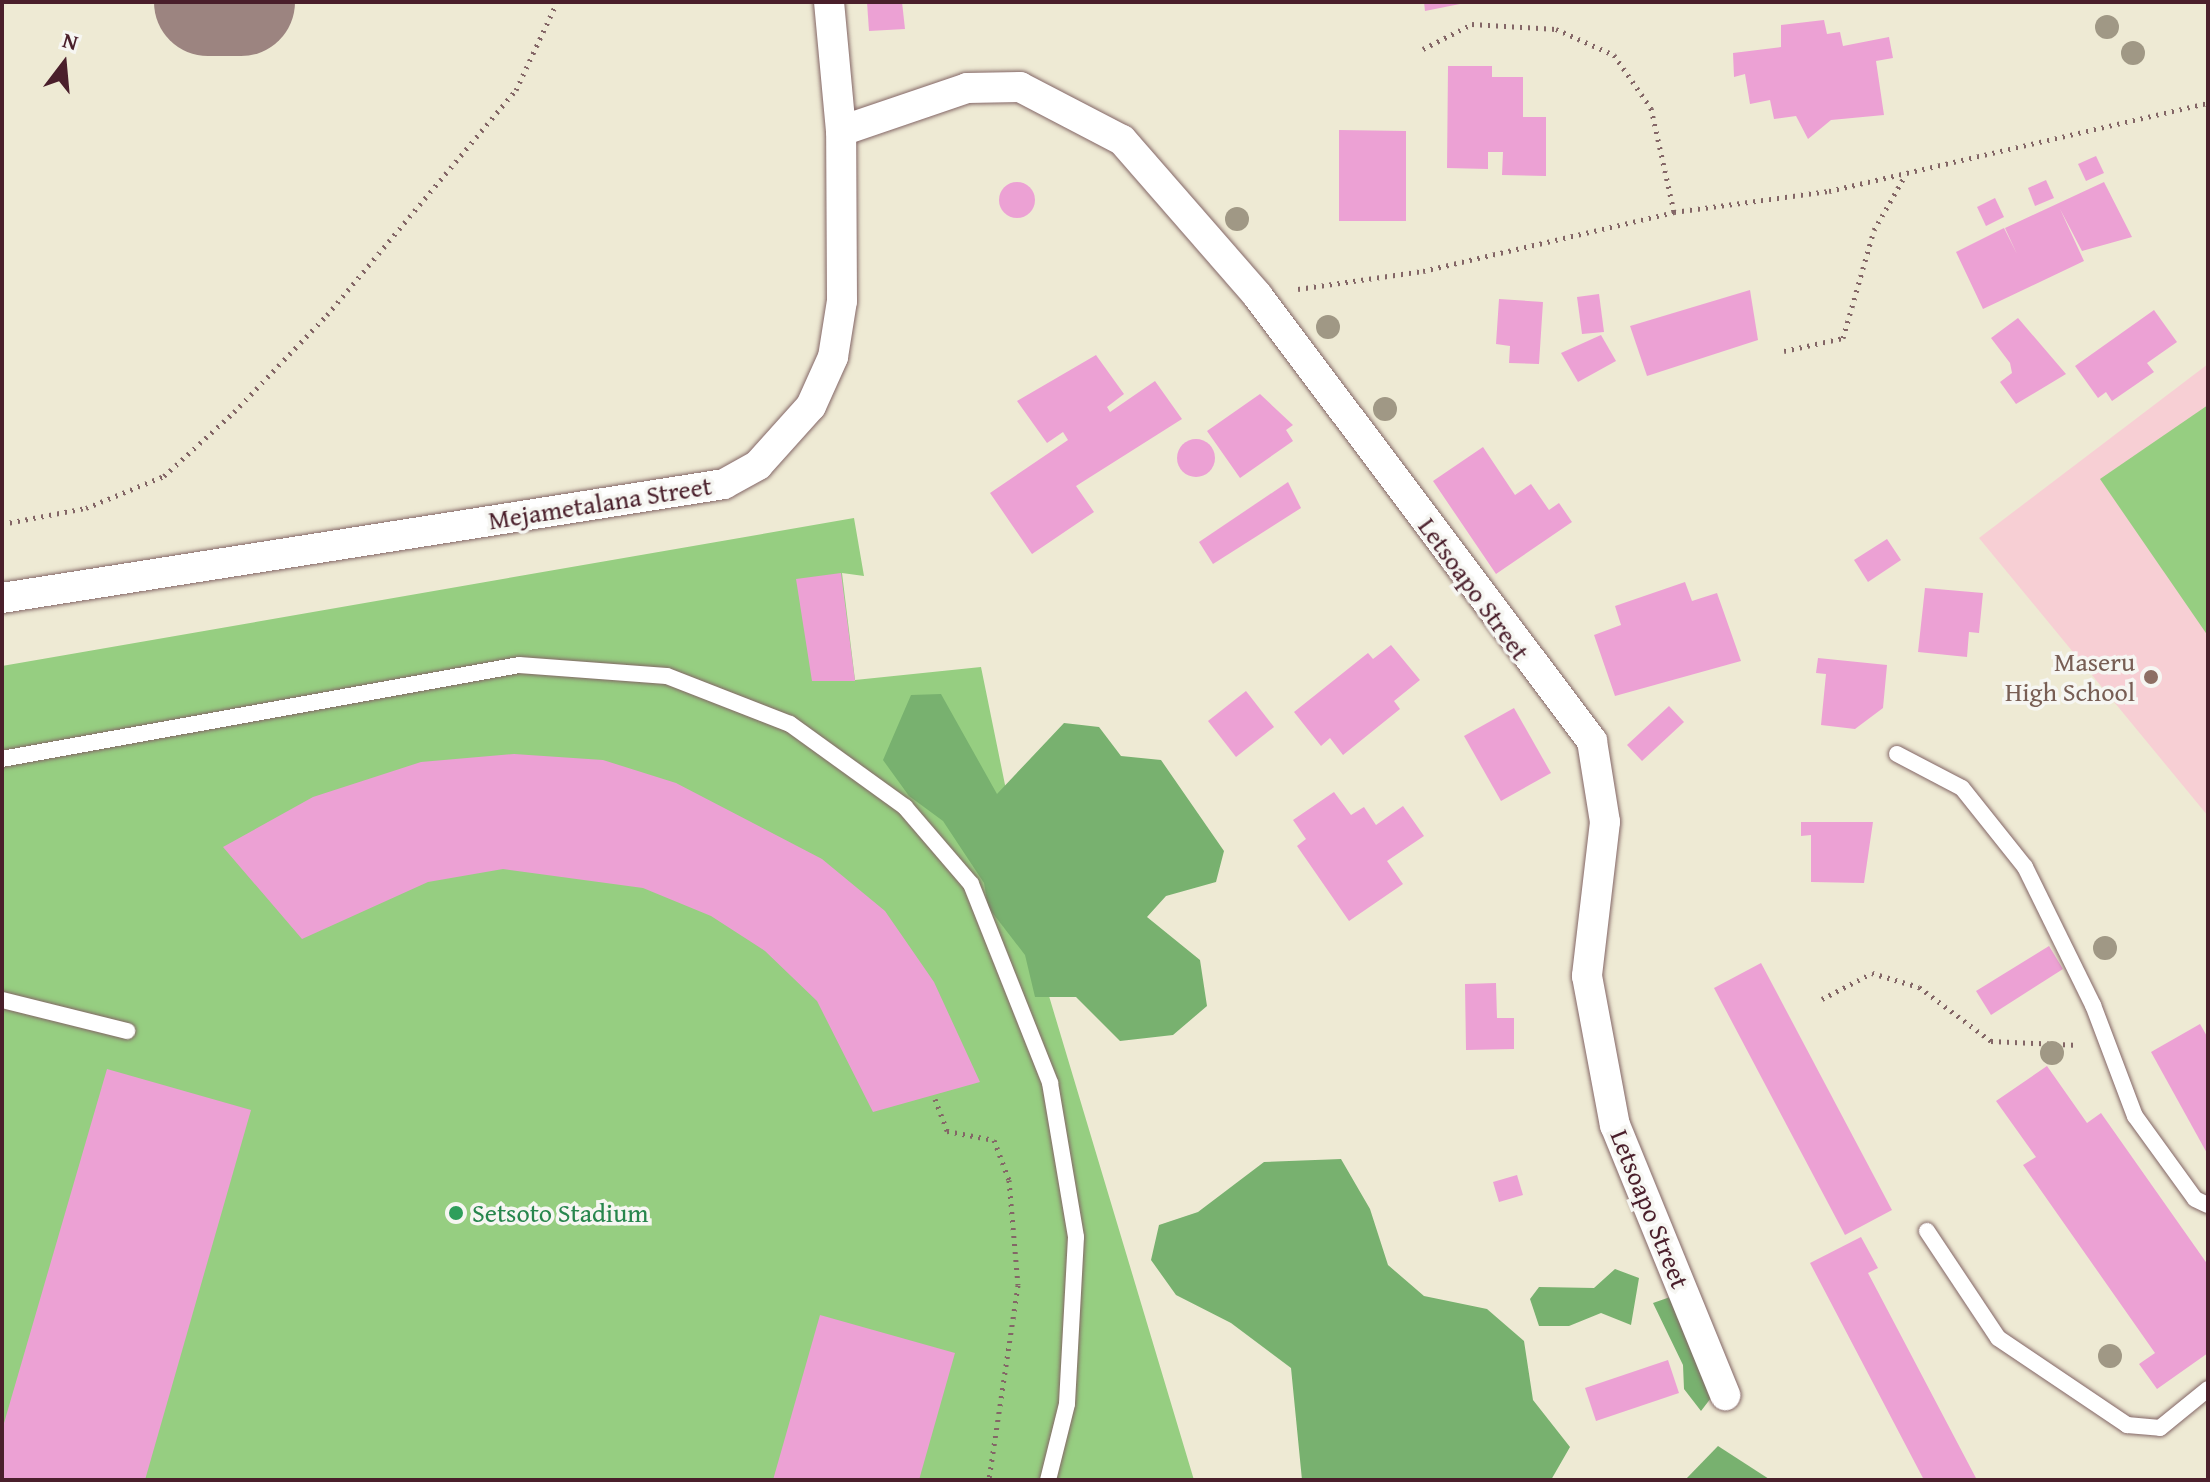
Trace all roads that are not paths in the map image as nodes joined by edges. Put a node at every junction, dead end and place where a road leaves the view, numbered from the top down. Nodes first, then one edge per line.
1 (829, 2) edge
2 (841, 131) junction
3 (2, 598) edge
4 (1897, 754) dead end
5 (2, 759) edge
6 (2, 1000) edge
7 (127, 1031) dead end
8 (2208, 1205) edge
9 (1927, 1231) dead end
10 (2208, 1389) edge
11 (1725, 1395) dead end
12 (1048, 1480) edge

1 - 2 street, Mejametalana Street
2 - 3 street, Mejametalana Street
2 - 11 street, Letsoapo Street
4 - 8 lane
5 - 12 lane
6 - 7 lane
9 - 10 lane

